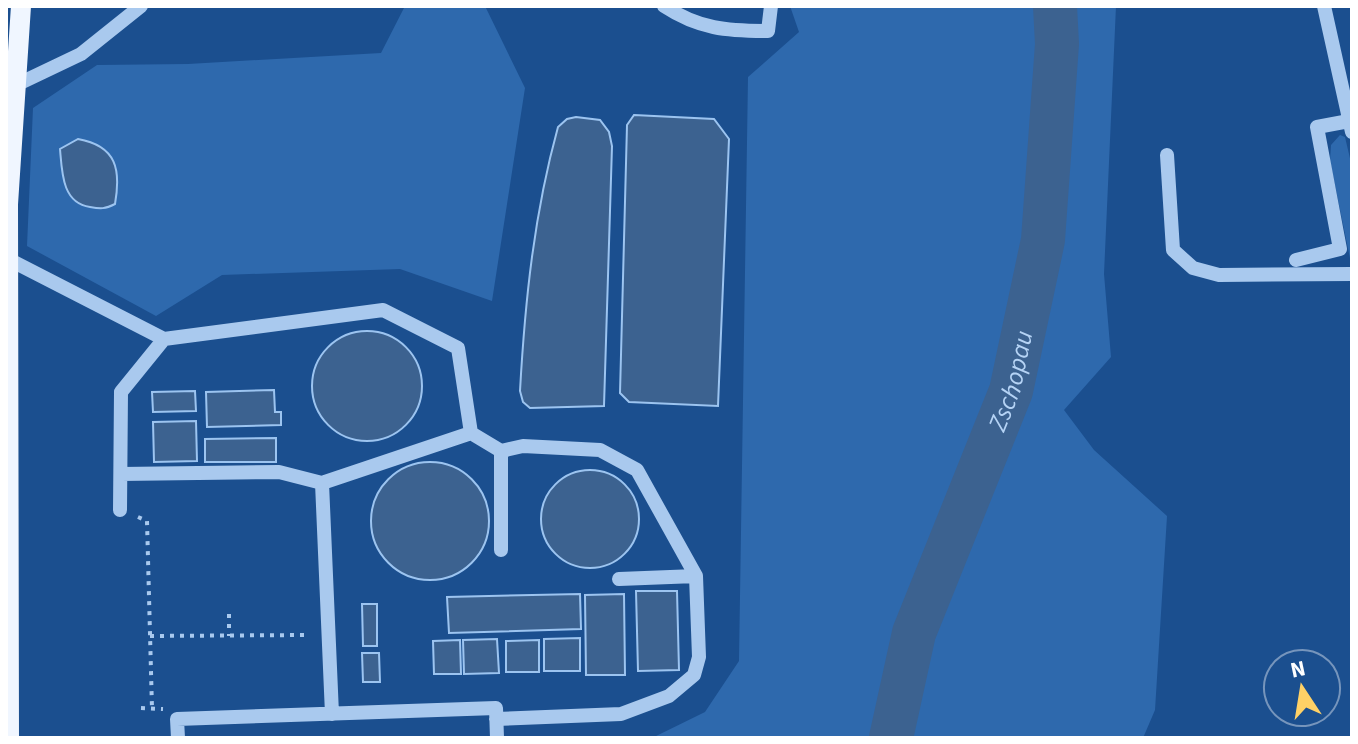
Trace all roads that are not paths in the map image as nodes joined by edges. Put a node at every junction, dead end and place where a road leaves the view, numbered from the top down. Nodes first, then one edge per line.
1 (21, 6) edge
2 (141, 6) edge
3 (664, 6) edge
4 (771, 6) edge
5 (1324, 6) edge
6 (16, 85) junction
7 (1351, 126) edge
8 (1167, 155) dead end
9 (7, 204) edge
10 (8, 259) junction
11 (1296, 260) dead end
12 (1352, 274) edge
13 (164, 339) junction
14 (471, 433) junction
15 (501, 451) junction
16 (121, 474) junction
17 (322, 483) junction
18 (120, 510) road end
19 (501, 550) dead end
20 (696, 576) junction
21 (619, 579) dead end
22 (332, 714) junction
23 (496, 719) junction
24 (9, 738) edge
25 (178, 738) edge
26 (497, 738) edge

1 - 6 main road
2 - 6 street
3 - 4 street
5 - 7 street
6 - 9 main road
7 - 11 street
8 - 12 street
9 - 10 main road
10 - 13 street
10 - 24 main road
13 - 14 street
13 - 16 street
14 - 15 street
14 - 17 street
15 - 19 street
15 - 20 street
16 - 17 street
16 - 18 street
17 - 22 street
20 - 21 street
20 - 23 street
22 - 23 street
22 - 25 street
23 - 26 street

